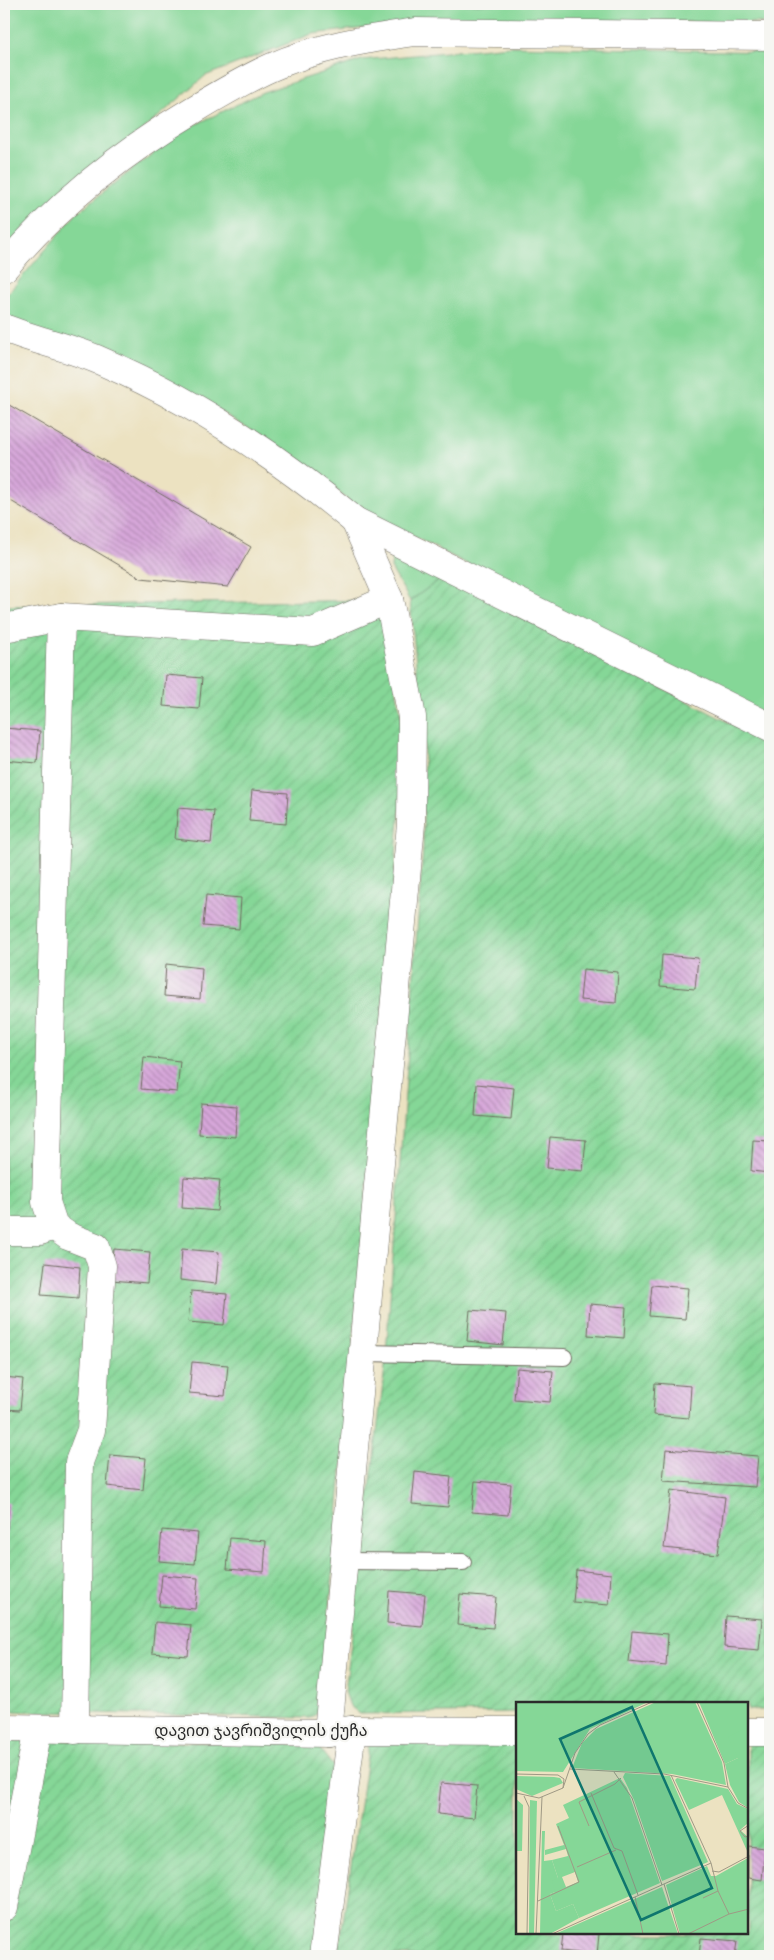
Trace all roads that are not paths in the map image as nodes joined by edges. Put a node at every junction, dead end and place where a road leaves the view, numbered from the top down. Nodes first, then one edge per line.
1 (770, 36) edge
2 (4, 268) edge
3 (4, 328) edge
4 (355, 521) junction
5 (389, 599) junction
6 (61, 617) junction
7 (4, 628) edge
8 (770, 728) edge
9 (54, 1226) junction
10 (4, 1231) edge
11 (363, 1353) junction
12 (564, 1357) dead end
13 (344, 1561) junction
14 (463, 1562) dead end
15 (4, 1728) edge
16 (38, 1729) junction
17 (75, 1730) junction
18 (340, 1731) junction
19 (516, 1731) edge
20 (749, 1732) edge
21 (770, 1732) edge
22 (4, 1907) edge
23 (323, 1956) edge

1 - 2 street
3 - 4 street
4 - 5 street
4 - 8 street
5 - 6 street
5 - 11 street
6 - 7 street
6 - 9 street
9 - 10 street
9 - 17 street
11 - 12 lane
11 - 13 street
13 - 14 lane
13 - 18 street
15 - 16 street, დავით ჯავრიშვილის ქუჩა
16 - 17 street, დავით ჯავრიშვილის ქუჩა
16 - 22 street
17 - 18 street, დავით ჯავრიშვილის ქუჩა
18 - 19 street, დავით ჯავრიშვილის ქუჩა
18 - 23 street
20 - 21 street

